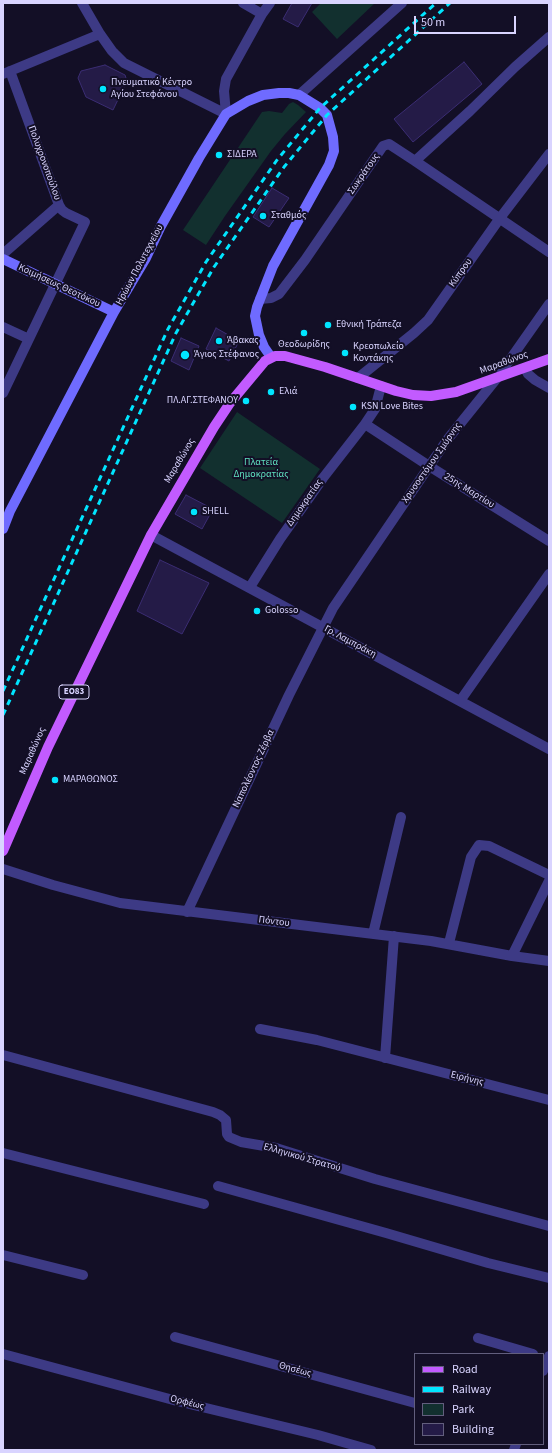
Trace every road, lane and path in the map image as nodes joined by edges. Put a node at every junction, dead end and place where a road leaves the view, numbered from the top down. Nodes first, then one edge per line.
1 (82, 3) edge
2 (243, 3) edge
3 (270, 3) edge
4 (402, 3) edge
5 (262, 14) junction
6 (100, 34) junction
7 (549, 37) edge
8 (7, 73) edge
9 (299, 95) junction
10 (226, 114) junction
11 (549, 154) edge
12 (416, 161) junction
13 (59, 205) junction
14 (500, 218) junction
15 (549, 252) edge
16 (3, 254) edge
17 (3, 259) edge
18 (55, 284) junction
19 (260, 299) junction
20 (549, 304) edge
21 (114, 312) junction
22 (3, 328) edge
23 (29, 339) junction
24 (271, 357) junction
25 (549, 359) edge
26 (525, 368) junction
27 (358, 378) junction
28 (497, 378) junction
29 (381, 386) junction
30 (549, 388) edge
31 (3, 393) edge
32 (365, 424) junction
33 (429, 466) junction
34 (6, 509) edge
35 (3, 529) edge
36 (151, 535) junction
37 (549, 541) edge
38 (549, 574) edge
39 (250, 587) junction
40 (322, 627) junction
41 (460, 701) junction
42 (549, 748) edge
43 (401, 817) dead end
44 (3, 851) edge
45 (3, 869) edge
46 (549, 875) edge
47 (549, 881) edge
48 (187, 912) junction
49 (373, 934) junction
50 (394, 936) junction
51 (449, 943) junction
52 (512, 956) junction
53 (549, 961) edge
54 (260, 1028) dead end
55 (3, 1055) edge
56 (385, 1058) junction
57 (549, 1100) edge
58 (3, 1153) edge
59 (218, 1186) dead end
60 (204, 1204) dead end
61 (549, 1226) edge
62 (3, 1255) edge
63 (83, 1275) dead end
64 (549, 1278) edge
65 (175, 1337) dead end
66 (478, 1338) dead end
67 (530, 1353) edge
68 (3, 1354) edge
69 (547, 1357) edge
70 (544, 1368) edge
71 (414, 1403) edge
72 (371, 1450) edge

1 - 6 street
2 - 5 street
3 - 5 street
4 - 9 street
5 - 10 street
6 - 8 street
6 - 10 street
7 - 12 street
8 - 13 street, Πολυχρονοπούλου
9 - 10 street
9 - 19 street
10 - 21 street, Ηρώων Πολυτεχνείου
11 - 14 street, Κύπρου
12 - 14 street
12 - 19 street, Σωκράτους
13 - 16 street
13 - 18 street, Πολυχρονοπούλου
14 - 15 street
14 - 27 street, Κύπρου
17 - 18 street, Κοιμήσεως Θεοτόκου
18 - 21 street, Κοιμήσεως Θεοτόκου
18 - 23 street, Πολυχρονοπούλου
19 - 24 street
20 - 28 street, Χρυσοστόμου Σμύρνης
21 - 34 street, Ηρώων Πολυτεχνείου
22 - 23 street
23 - 31 street, Πολυχρονοπούλου
24 - 27 main road, Μαραθώνος
24 - 36 main road, Μαραθώνος / ΕΟ83
25 - 26 main road, Μαραθώνος
26 - 28 main road, Μαραθώνος
26 - 30 street
27 - 29 main road, Μαραθώνος
28 - 29 main road, Μαραθώνος
28 - 33 street, Χρυσοστόμου Σμύρνης
29 - 32 street
32 - 33 street, 25ης Μαρτίου
32 - 39 street, Δημοκρατίας
33 - 37 street, 25ης Μαρτίου
33 - 40 street, Χρυσοστόμου Σμύρνης
34 - 35 street, Ηρώων Πολυτεχνείου
36 - 39 street, Γρ. Λαμπράκη
36 - 44 main road, Μαραθώνος / ΕΟ83
38 - 41 street
39 - 40 street, Γρ. Λαμπράκη
40 - 41 street, Γρ. Λαμπράκη
40 - 48 street, Ναπολέοντος Ζέρβα
41 - 42 street, Γρ. Λαμπράκη
43 - 49 street
45 - 48 street, Πόντου
46 - 51 street
47 - 52 street
48 - 49 street, Πόντου
49 - 50 street, Πόντου
50 - 51 street, Πόντου
50 - 56 street
51 - 52 street, Πόντου
52 - 53 street, Πόντου
54 - 56 street, Ειρήνης
55 - 61 street, Ελληνικού Στρατού
56 - 57 street, Ειρήνης
58 - 60 street
59 - 64 street
62 - 63 street
65 - 71 street, Θησέως
66 - 67 street
68 - 72 street, Ορφέως
69 - 70 street

